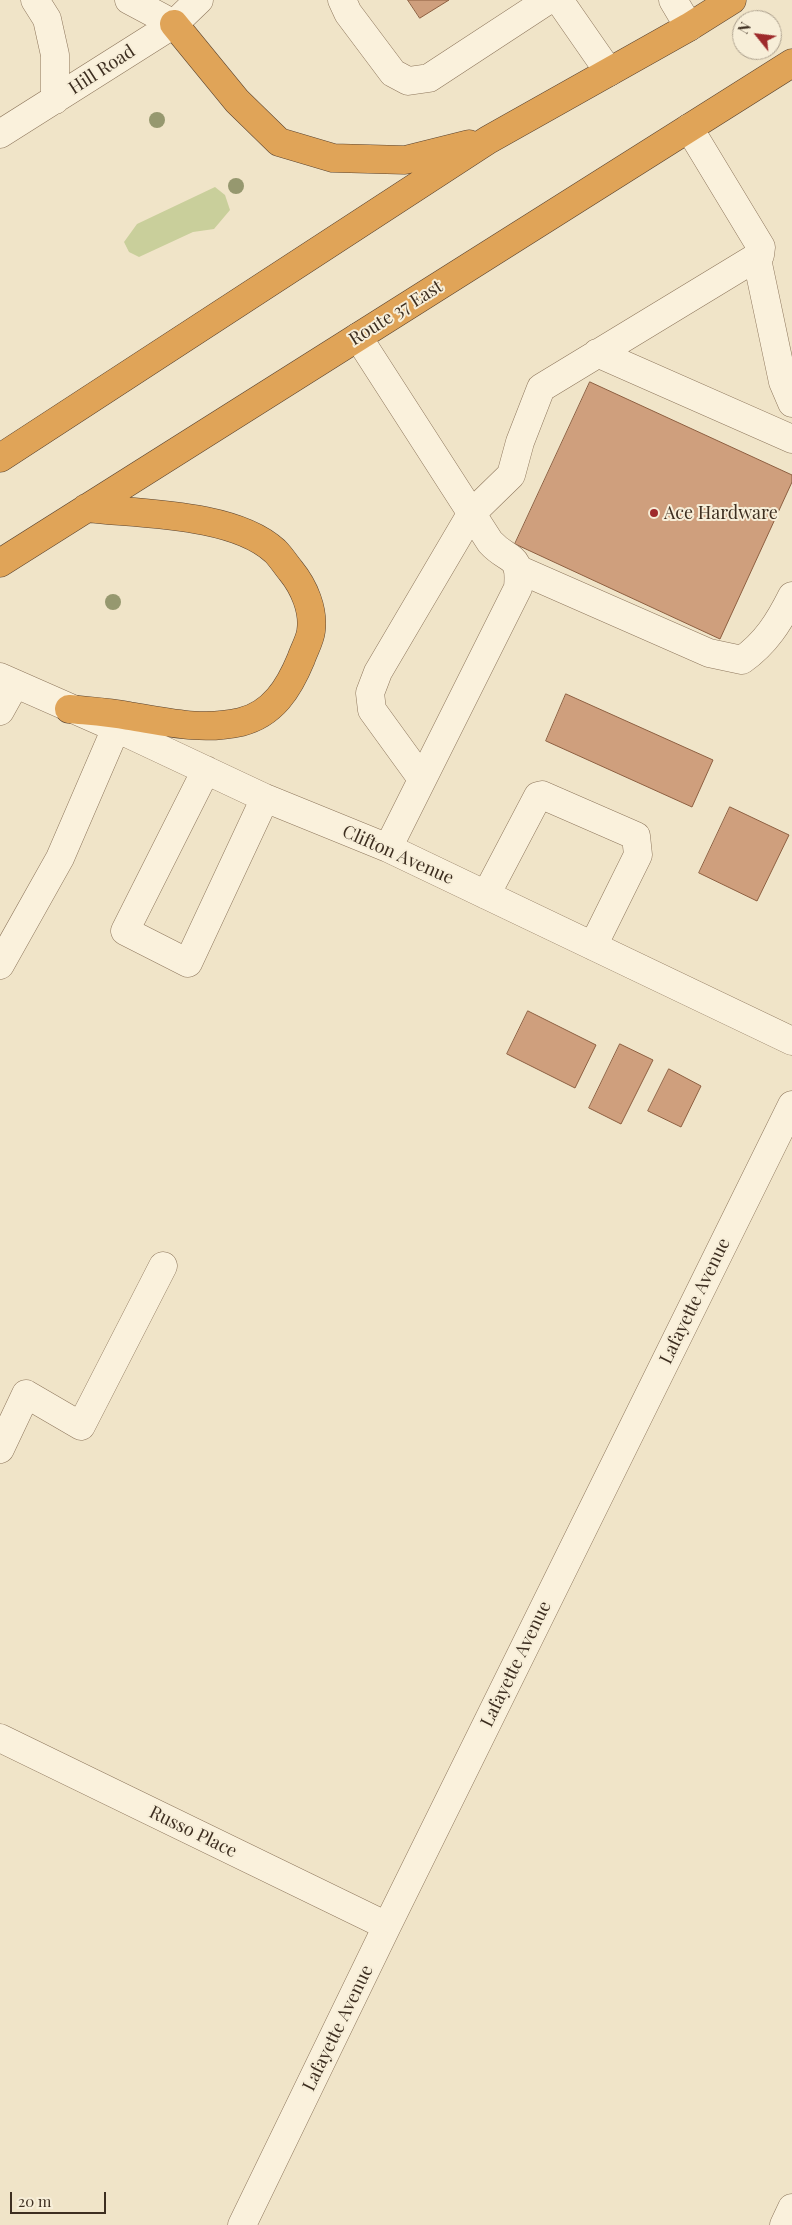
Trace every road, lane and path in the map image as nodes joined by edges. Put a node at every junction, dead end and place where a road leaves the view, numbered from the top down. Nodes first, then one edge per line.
1 (35, 0) edge
2 (129, 0) edge
3 (199, 0) edge
4 (342, 0) edge
5 (548, 0) edge
6 (559, 0) edge
7 (673, 0) edge
8 (732, 0) edge
9 (174, 24) junction
10 (689, 27) junction
11 (792, 63) edge
12 (609, 72) junction
13 (55, 100) junction
14 (689, 128) junction
15 (0, 134) edge
16 (488, 140) junction
17 (757, 259) junction
18 (358, 337) junction
19 (597, 354) junction
20 (792, 403) edge
21 (792, 439) edge
22 (0, 458) edge
23 (86, 508) junction
24 (472, 514) junction
25 (0, 563) edge
26 (520, 570) junction
27 (792, 596) edge
28 (8, 681) edge
29 (69, 709) junction
30 (0, 711) edge
31 (116, 728) junction
32 (206, 770) junction
33 (422, 779) junction
34 (265, 798) junction
35 (388, 848) junction
36 (486, 895) junction
37 (593, 946) junction
38 (0, 965) edge
39 (792, 1041) edge
40 (792, 1104) edge
41 (163, 1266) dead end
42 (0, 1448) edge
43 (0, 1738) edge
44 (387, 1926) junction
45 (792, 2208) edge
46 (242, 2225) edge
47 (784, 2225) edge

1 - 13 street
2 - 9 street
3 - 9 street, Hill Road
4 - 5 street
6 - 12 street
7 - 10 street
8 - 10 highway
9 - 13 street, Hill Road
9 - 16 highway
10 - 12 highway
11 - 14 highway, Route 37 East
12 - 16 highway
13 - 15 street, Hill Road
14 - 17 street
14 - 18 highway, Route 37 East
16 - 22 highway
17 - 19 street
17 - 20 street
18 - 23 highway, Route 37 East
18 - 24 street
19 - 21 street
19 - 24 street
23 - 25 highway, Route 37 East
23 - 29 highway
24 - 26 street
24 - 33 street
26 - 27 street
26 - 33 street
28 - 29 street, Clifton Avenue
28 - 30 street
29 - 31 street, Clifton Avenue
31 - 32 street, Clifton Avenue
31 - 38 street
32 - 34 street, Clifton Avenue
32 - 34 street
33 - 35 street
34 - 35 street, Clifton Avenue
35 - 36 street, Clifton Avenue
36 - 37 street, Clifton Avenue
36 - 37 street
37 - 39 street, Clifton Avenue
40 - 44 street, Lafayette Avenue
41 - 42 street
43 - 44 street, Russo Place
44 - 46 street, Lafayette Avenue
45 - 47 street

